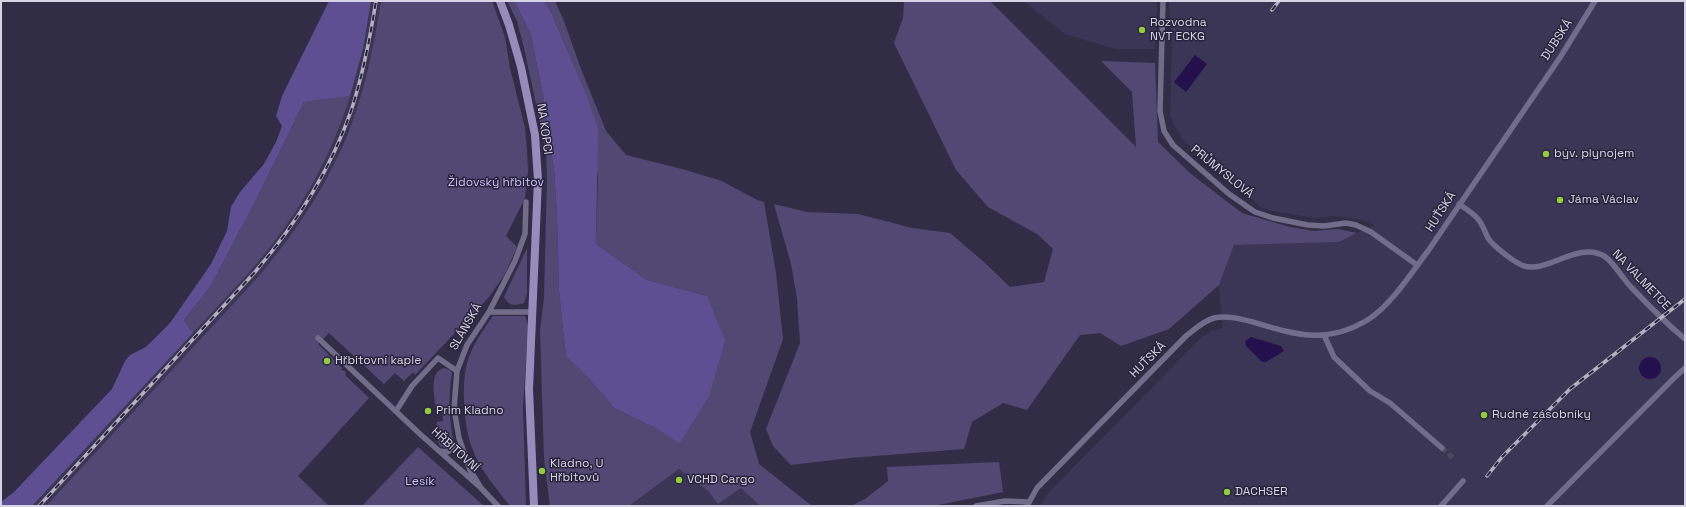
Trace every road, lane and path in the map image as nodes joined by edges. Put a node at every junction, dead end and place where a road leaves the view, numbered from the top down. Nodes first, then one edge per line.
1 (500, 1) edge
2 (1163, 1) edge
3 (1595, 1) edge
4 (1537, 90) joint
5 (526, 202) dead end
6 (1459, 204) junction
7 (1417, 265) junction
8 (489, 312) junction
9 (533, 312) junction
10 (1324, 335) junction
11 (318, 338) dead end
12 (1685, 339) edge
13 (1685, 368) edge
14 (457, 371) junction
15 (396, 411) junction
16 (460, 445) junction
17 (1442, 448) tunnel mouth
18 (439, 451) junction
19 (1464, 481) dead end
20 (481, 488) junction
21 (1028, 504) edge
22 (498, 506) edge
23 (534, 506) edge
24 (976, 506) edge
25 (1021, 506) edge
26 (1441, 506) edge
27 (1547, 506) edge

1 - 9 main road, NA KOPCI
2 - 7 street, PRŮMYSLOVÁ
3 - 4 street, DUBSKÁ
4 - 6 street, HUŤSKÁ
5 - 8 street, SLÁNSKÁ
6 - 7 street, HUŤSKÁ
6 - 12 street, NA VALMETCE
7 - 10 street, HUŤSKÁ
8 - 9 street
8 - 14 street, SLÁNSKÁ
9 - 23 main road
10 - 17 street
10 - 21 street, HUŤSKÁ
11 - 15 street, HŘBITOVNÍ
13 - 27 street
14 - 15 street
14 - 16 street, SLÁNSKÁ
15 - 18 street, HŘBITOVNÍ
16 - 18 street
16 - 20 street, SLÁNSKÁ
18 - 20 street, HŘBITOVNÍ
19 - 26 street
20 - 22 street, HŘBITOVNÍ
21 - 24 street
21 - 25 street

